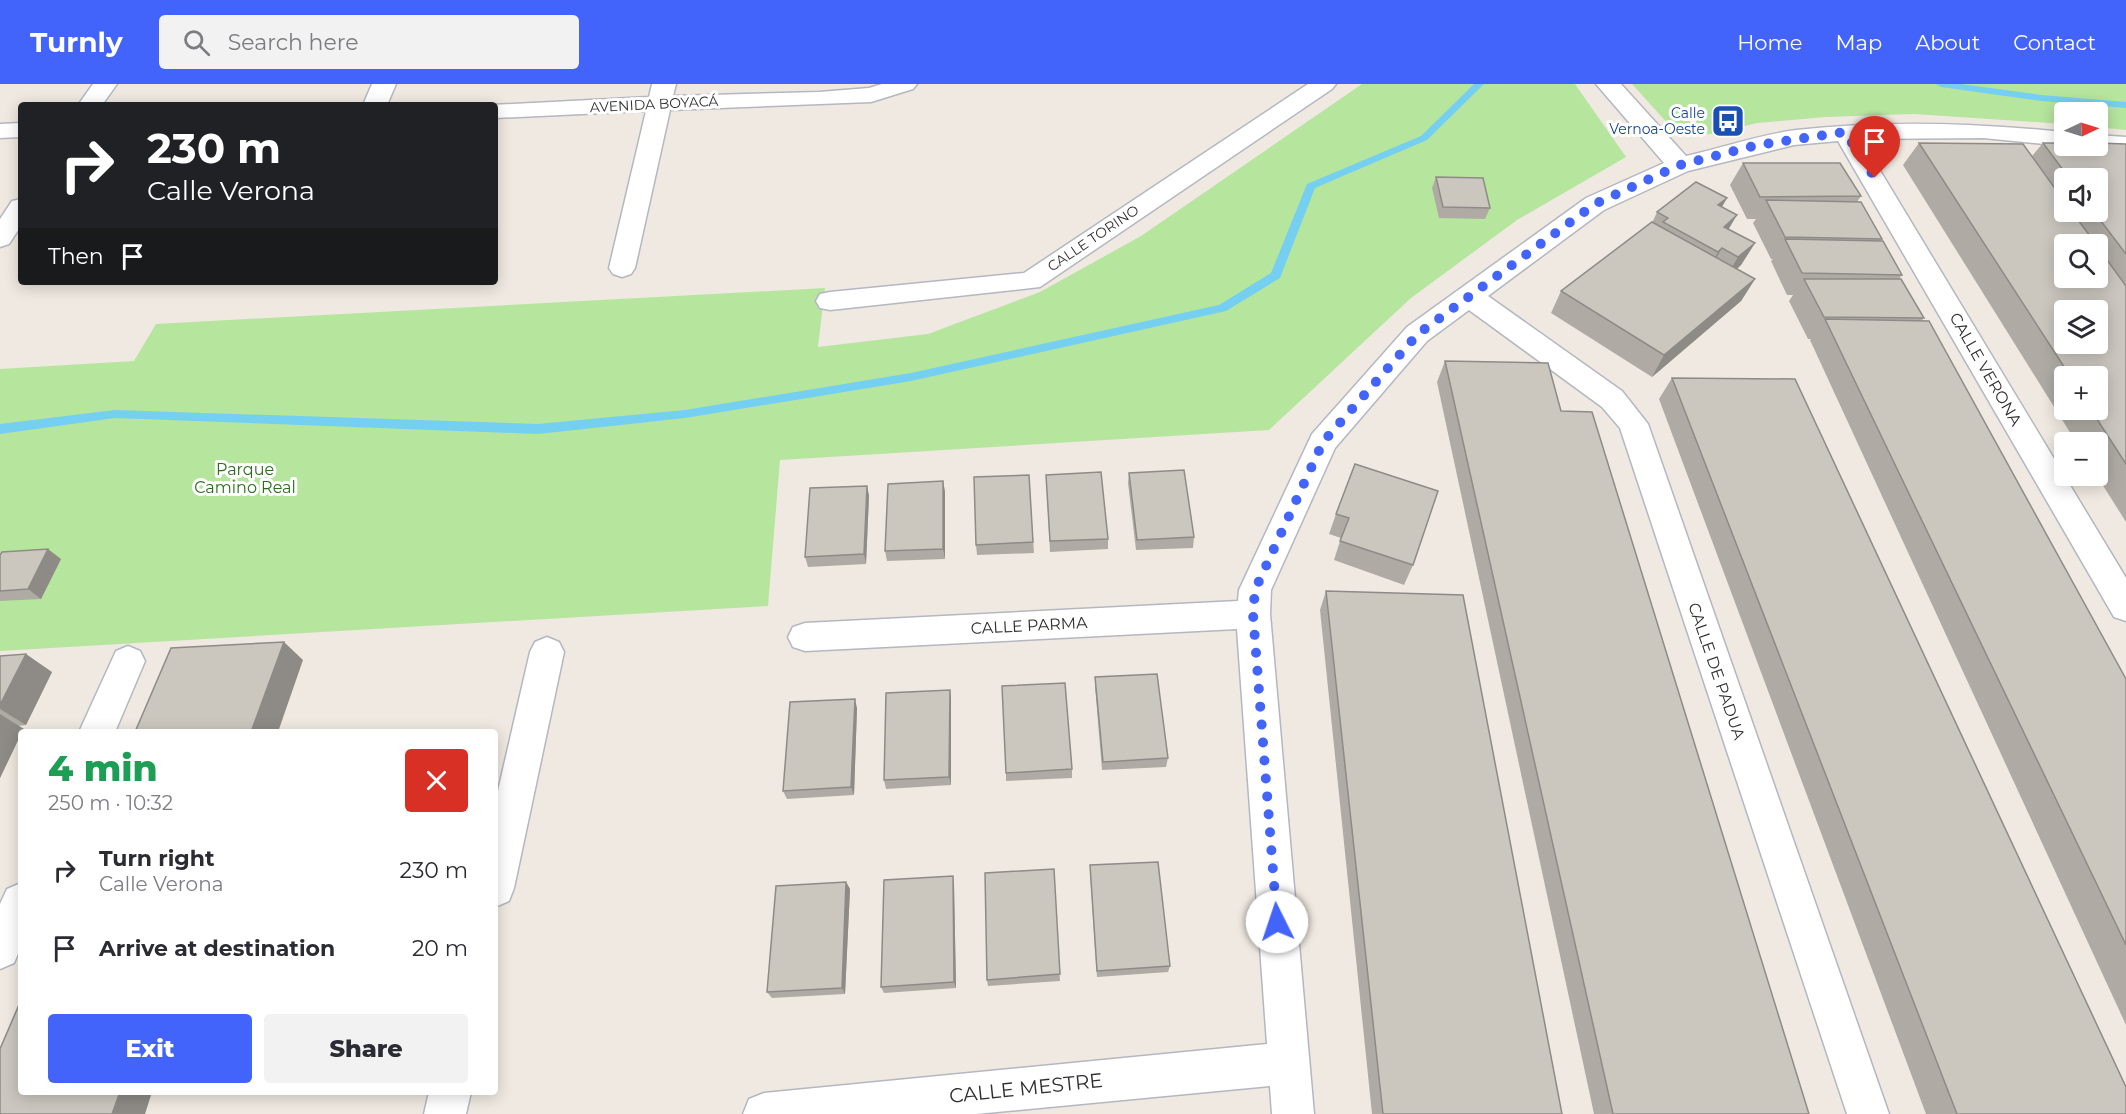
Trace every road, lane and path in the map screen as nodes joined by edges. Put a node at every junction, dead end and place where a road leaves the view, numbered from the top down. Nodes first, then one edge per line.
1 (105, 84) edge
2 (384, 84) edge
3 (905, 84) edge
4 (1324, 84) edge
5 (1608, 84) edge
6 (662, 94) edge
7 (92, 102) edge
8 (376, 102) edge
9 (498, 111) edge
10 (18, 130) edge
11 (0, 131) edge
12 (1845, 132) junction
13 (2054, 138) edge
14 (2108, 143) edge
15 (2126, 144) edge
16 (1680, 165) junction
17 (18, 211) edge
18 (0, 238) edge
19 (622, 268) dead end
20 (1470, 297) junction
21 (830, 301) dead end
22 (2126, 607) edge
23 (1253, 614) junction
24 (804, 637) dead end
25 (547, 652) dead end
26 (128, 661) dead end
27 (98, 729) edge
28 (498, 874) edge
29 (18, 909) edge
30 (0, 949) edge
31 (1288, 1064) junction
32 (449, 1095) edge
33 (445, 1114) edge
34 (764, 1114) edge
35 (1293, 1114) edge
36 (1868, 1114) edge

1 - 7 street
2 - 8 street
3 - 6 street, AVENIDA BOYACÁ
4 - 21 street, CALLE TORINO
5 - 16 street
6 - 9 street, AVENIDA BOYACÁ
6 - 19 street
10 - 11 street
12 - 13 street
12 - 16 street
12 - 22 street, CALLE VERONA
14 - 15 street
16 - 20 street
17 - 18 street
20 - 23 street
20 - 36 street, CALLE DE PADUA
23 - 24 street, CALLE PARMA
23 - 31 street
25 - 28 street
26 - 27 street
29 - 30 street
31 - 34 street, CALLE MESTRE
31 - 35 street
32 - 33 street

